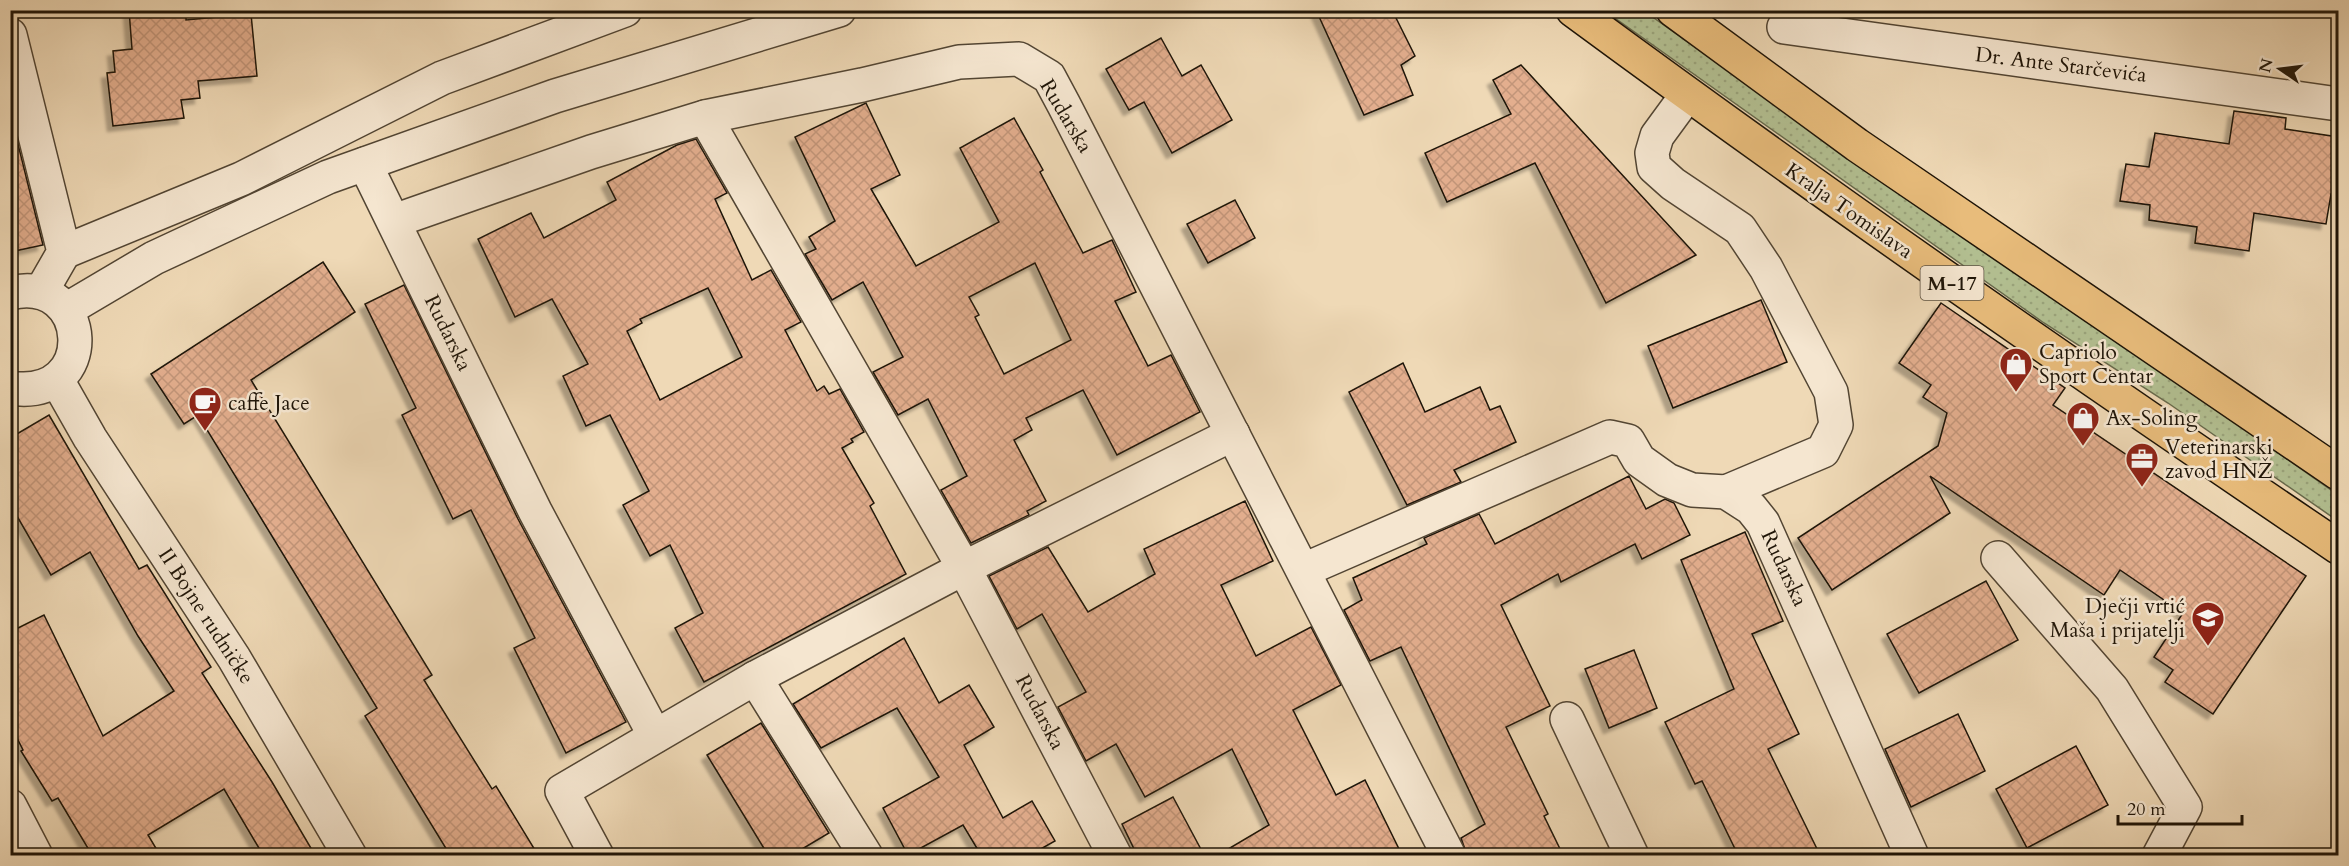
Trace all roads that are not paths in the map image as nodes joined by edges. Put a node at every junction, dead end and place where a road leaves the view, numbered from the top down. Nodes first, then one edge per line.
1 (625, 10) edge
2 (839, 10) edge
3 (1573, 10) edge
4 (1673, 10) edge
5 (1784, 27) dead end
6 (10, 35) edge
7 (1687, 95) junction
8 (2338, 104) edge
9 (705, 117) junction
10 (365, 164) junction
11 (394, 221) junction
12 (64, 252) junction
13 (39, 298) edge
14 (57, 380) junction
15 (10, 388) edge
16 (1233, 434) junction
17 (2338, 473) edge
18 (1726, 492) junction
19 (2338, 547) edge
20 (1998, 558) dead end
21 (964, 568) junction
22 (1304, 570) junction
23 (755, 678) junction
24 (1567, 719) dead end
25 (655, 736) junction
26 (10, 806) edge
27 (36, 855) edge
28 (350, 855) edge
29 (597, 855) edge
30 (866, 855) edge
31 (1115, 855) edge
32 (1449, 855) edge
33 (1632, 855) edge
34 (1912, 855) edge
35 (2159, 855) edge

1 - 12 street
2 - 10 street
3 - 7 main road, Kralja Tomislava / M-17
4 - 17 main road, M-17
5 - 8 street, Dr. Ante Starčevića
6 - 12 street
7 - 18 street
7 - 19 main road, Kralja Tomislava / M-17
9 - 11 street, Rudarska
9 - 16 street, Rudarska
9 - 21 street, Rudarska
10 - 11 street
10 - 13 street
11 - 25 street, Rudarska
12 - 13 street
13 - 14 street
14 - 15 street
14 - 28 street, II Bojne rudničke
16 - 21 street
16 - 22 street, Rudarska
18 - 22 street, Rudarska
18 - 34 street, Rudarska
20 - 35 street
21 - 23 street
21 - 31 street, Rudarska
22 - 32 street, Rudarska
23 - 25 street
23 - 30 street
24 - 33 street
25 - 29 street
26 - 27 street

